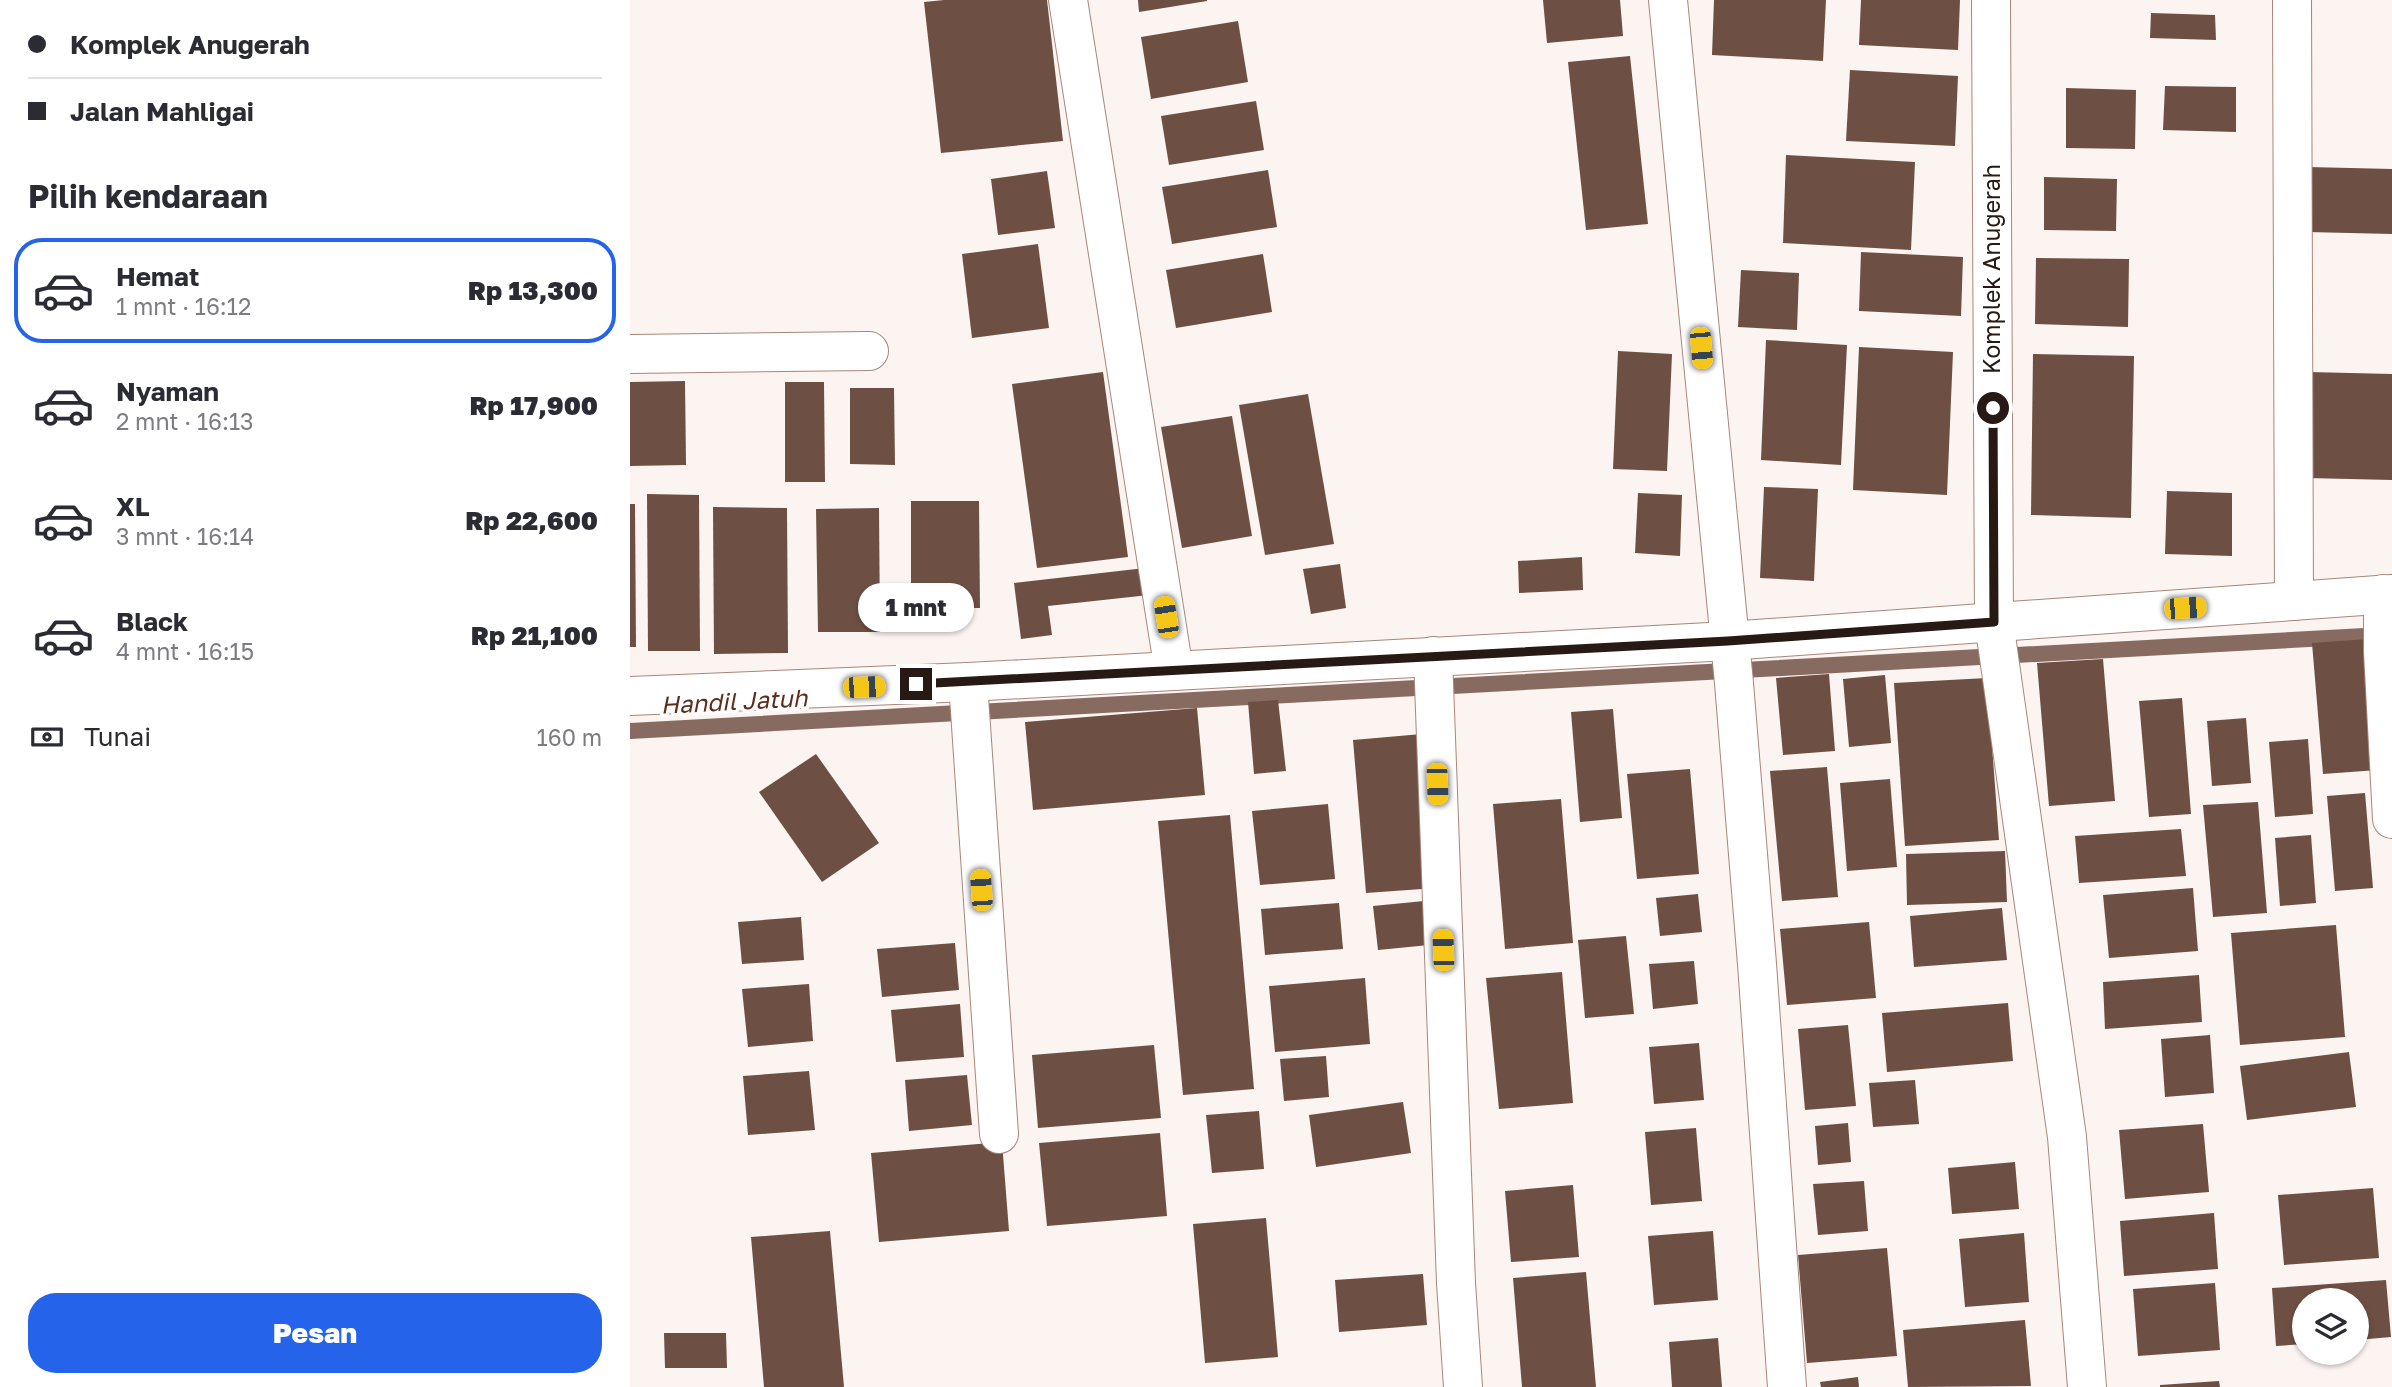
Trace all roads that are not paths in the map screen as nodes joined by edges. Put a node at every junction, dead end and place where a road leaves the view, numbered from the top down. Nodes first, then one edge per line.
1 (1068, 0) edge
2 (1668, 0) edge
3 (1991, 0) edge
4 (2292, 0) edge
5 (869, 351) dead end
6 (630, 354) edge
7 (2294, 601) junction
8 (2385, 615) edge
9 (1997, 646) junction
10 (1731, 661) junction
11 (1174, 671) junction
12 (1433, 678) junction
13 (630, 696) edge
14 (969, 704) junction
15 (2392, 819) edge
16 (999, 1135) dead end
17 (1463, 1387) edge
18 (1787, 1387) edge
19 (2087, 1387) edge

1 - 11 street
2 - 10 street
3 - 9 street, Komplek Anugerah
4 - 7 street
5 - 6 street
7 - 8 street
7 - 9 street
8 - 15 street
9 - 10 street
9 - 19 street, Komplek Anugerah
10 - 12 street
10 - 18 street
11 - 12 street
11 - 14 street
12 - 17 street
13 - 14 street
14 - 16 street

